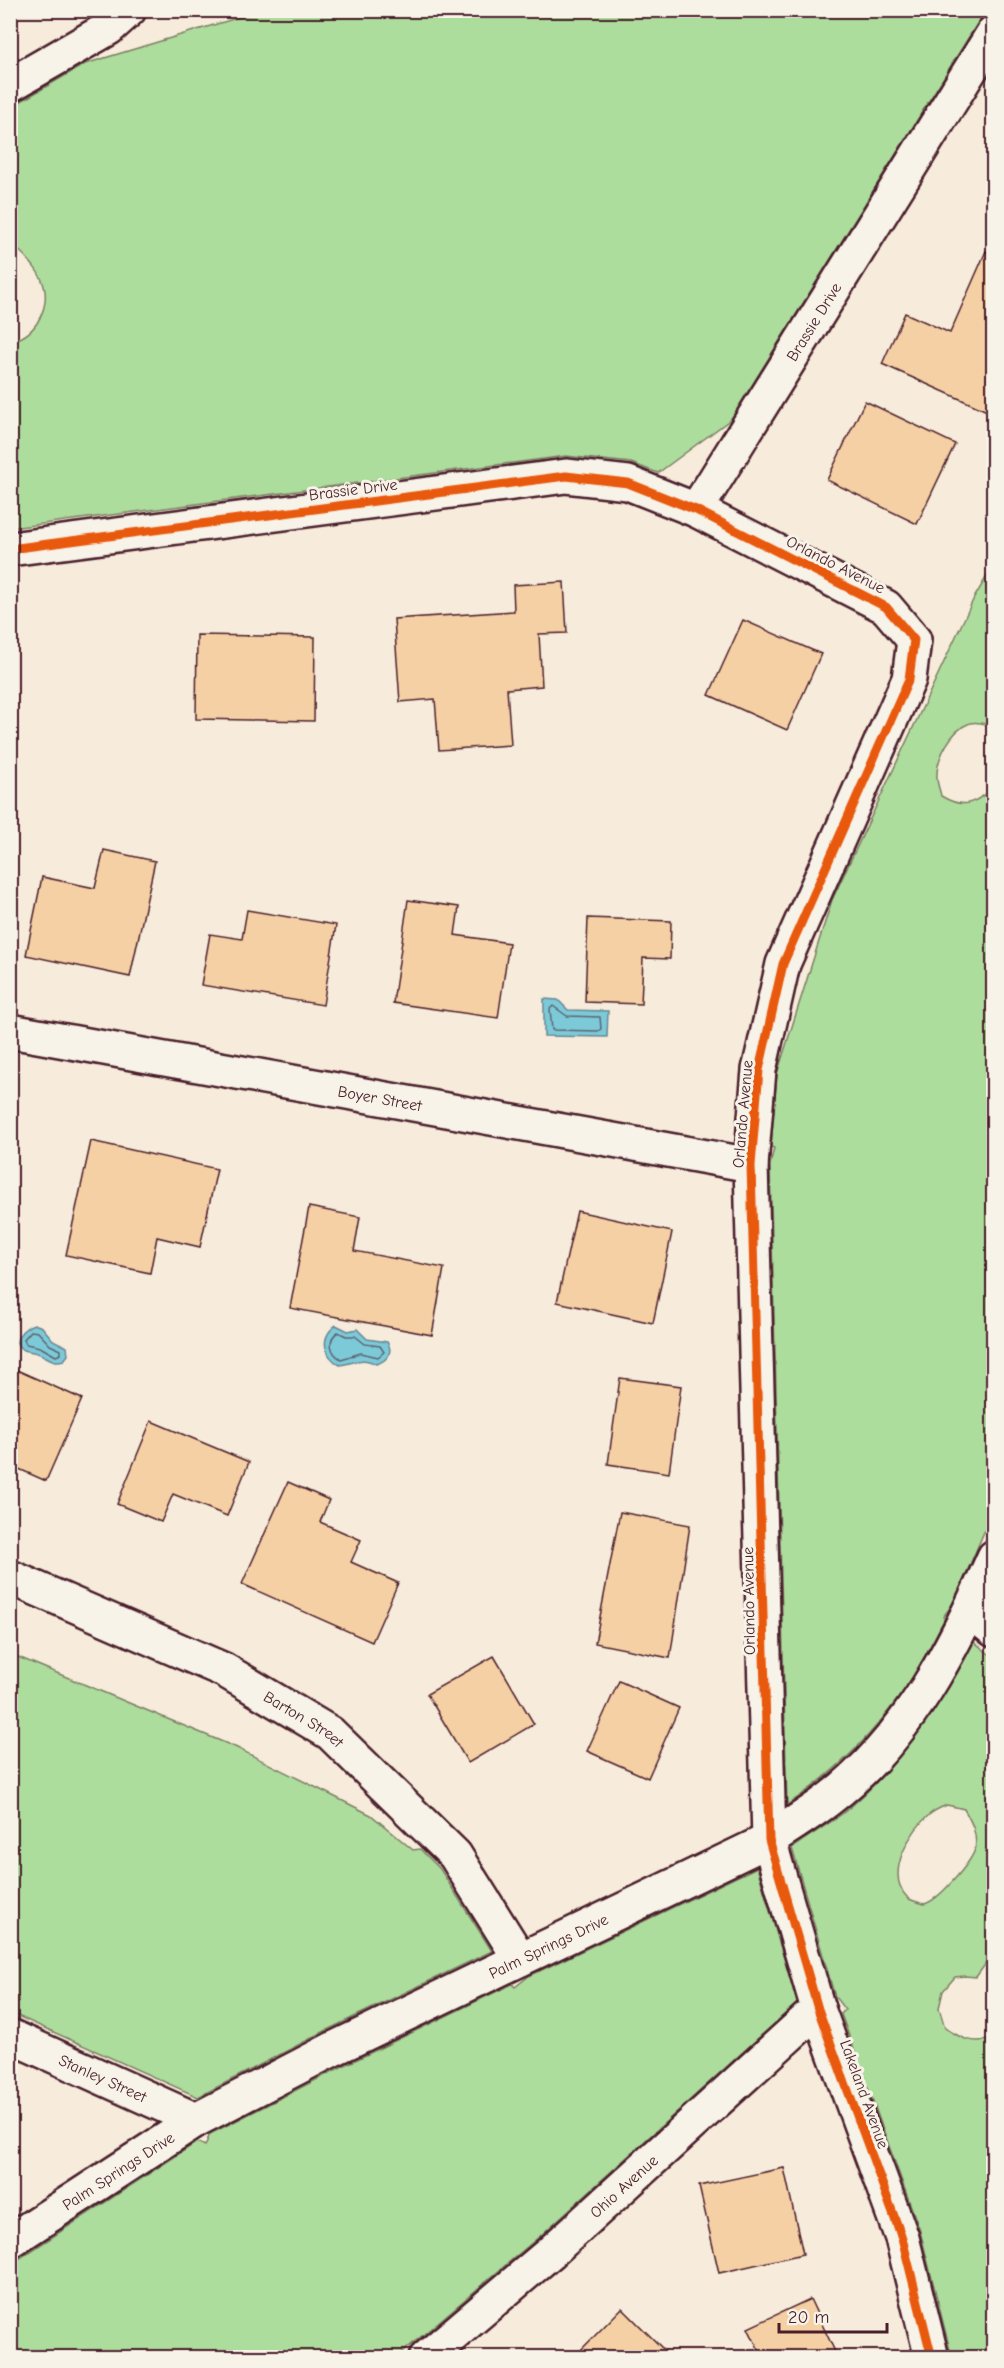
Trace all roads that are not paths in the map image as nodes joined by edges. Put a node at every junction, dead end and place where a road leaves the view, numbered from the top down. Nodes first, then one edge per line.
1 (129, 10) edge
2 (993, 32) edge
3 (10, 85) edge
4 (696, 510) junction
5 (10, 549) edge
6 (10, 1031) edge
7 (752, 1165) junction
8 (993, 1557) edge
9 (10, 1578) edge
10 (982, 1621) edge
11 (769, 1840) junction
12 (520, 1959) junction
13 (818, 2009) junction
14 (10, 2036) edge
15 (196, 2120) junction
16 (10, 2241) edge
17 (426, 2358) edge
18 (932, 2358) edge

1 - 3 street
2 - 4 street, Brassie Drive
4 - 5 street, Brassie Drive
4 - 7 street, Orlando Avenue
6 - 7 street, Boyer Street
7 - 11 street, Orlando Avenue
8 - 10 street, Palm Springs Drive
9 - 12 street, Barton Street
10 - 11 street, Palm Springs Drive
11 - 12 street, Palm Springs Drive
11 - 13 street, Lakeland Avenue
12 - 15 street, Palm Springs Drive
13 - 17 street, Ohio Avenue
13 - 18 street, Lakeland Avenue
14 - 15 street, Stanley Street
15 - 16 street, Palm Springs Drive

